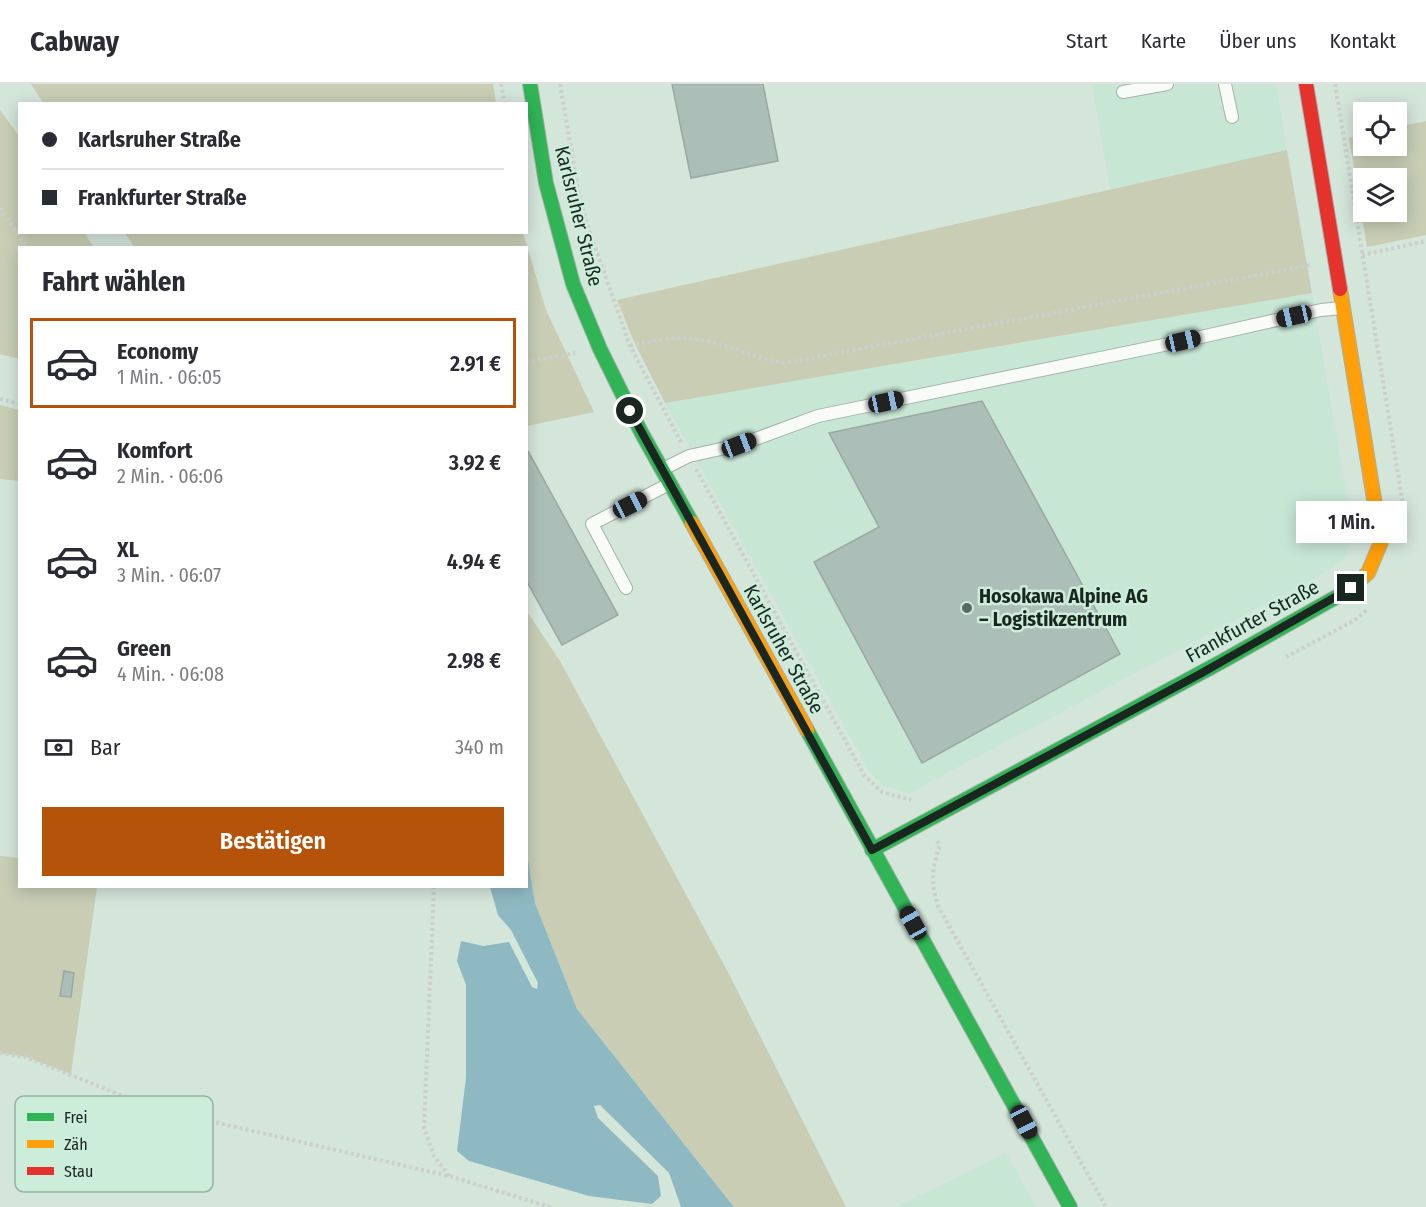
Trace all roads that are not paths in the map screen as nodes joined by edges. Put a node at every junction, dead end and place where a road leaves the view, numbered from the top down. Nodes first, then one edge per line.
1 (530, 84) edge
2 (1167, 84) edge
3 (1226, 84) edge
4 (1306, 84) edge
5 (1123, 92) dead end
6 (1232, 117) dead end
7 (1343, 307) junction
8 (662, 469) junction
9 (670, 484) junction
10 (626, 588) dead end
11 (872, 850) junction
12 (1070, 1207) edge

1 - 8 street, Karlsruher Straße
2 - 5 lane
3 - 6 lane
4 - 7 street, Frankfurter Straße
7 - 8 lane
7 - 11 street, Frankfurter Straße
8 - 9 street, Karlsruher Straße
9 - 10 lane
9 - 11 street, Karlsruher Straße
11 - 12 street, Karlsruher Straße

